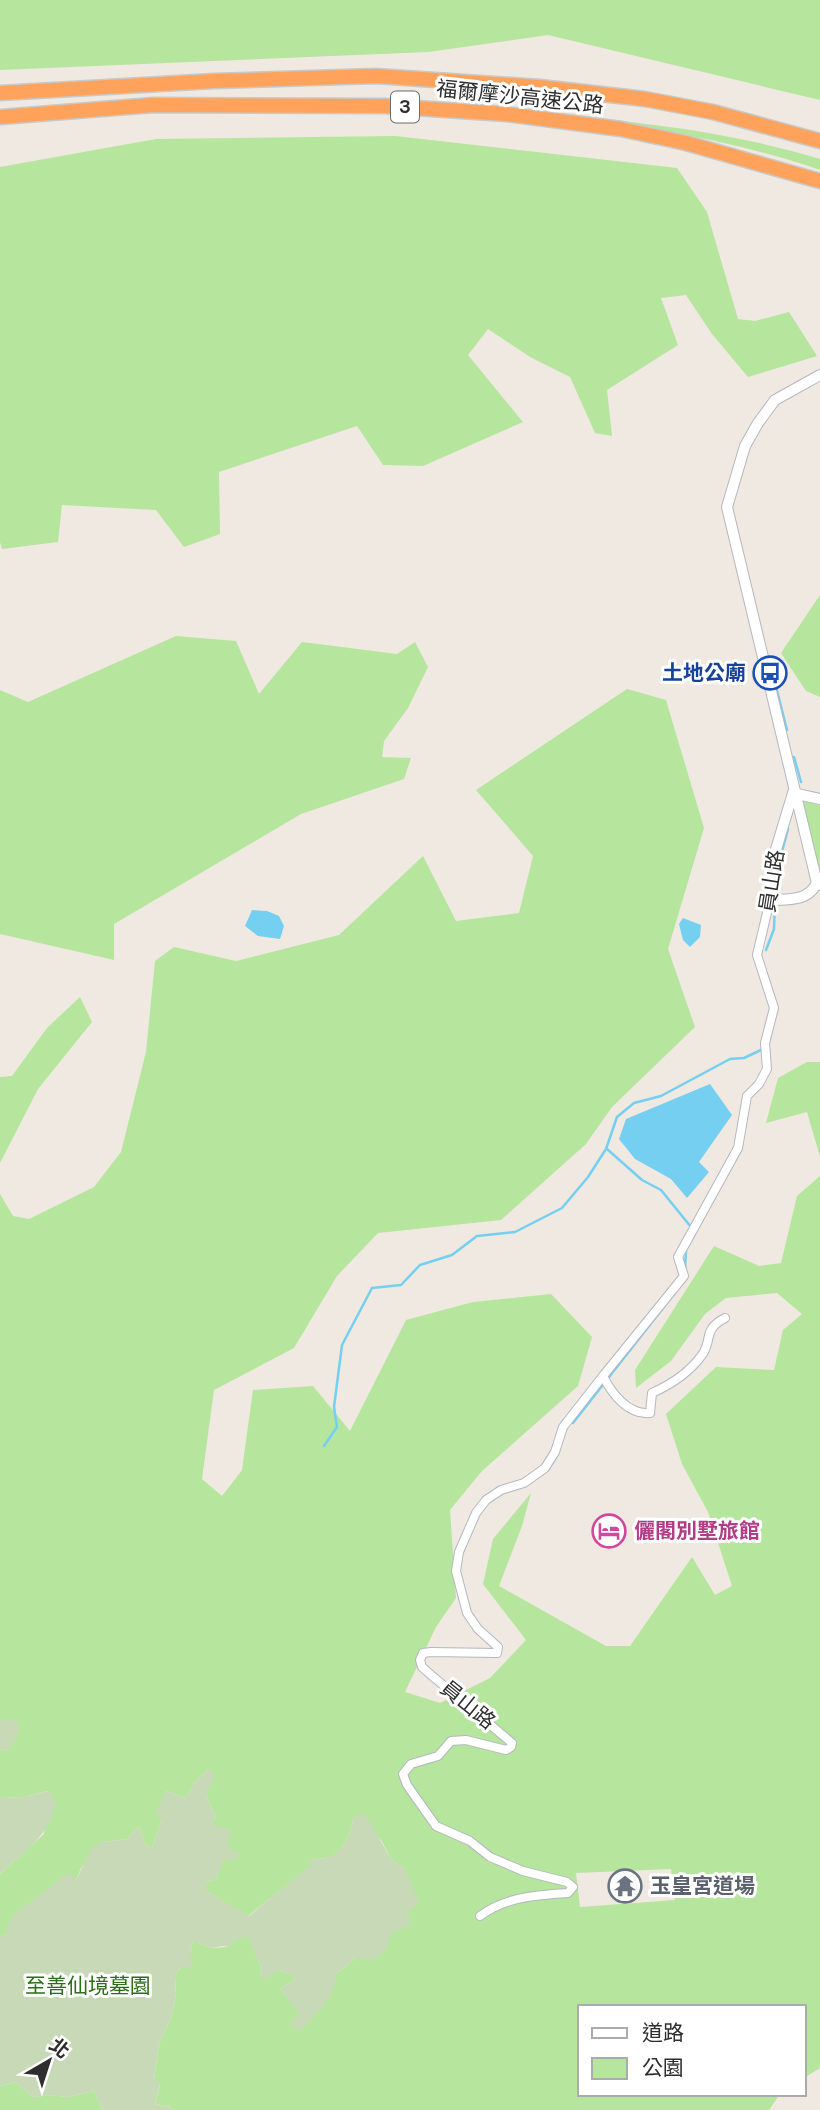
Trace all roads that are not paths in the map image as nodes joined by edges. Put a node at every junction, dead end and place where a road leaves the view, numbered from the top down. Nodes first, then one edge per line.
1 (0, 93) edge
2 (0, 117) edge
3 (787, 131) junction
4 (820, 135) edge
5 (820, 141) edge
6 (820, 182) edge
7 (820, 375) edge
8 (793, 793) junction
9 (820, 799) edge
10 (818, 884) edge
11 (774, 900) junction
12 (724, 1318) dead end
13 (603, 1376) junction
14 (480, 1916) dead end

1 - 3 highway, 福爾摩沙高速公路 / 3
2 - 6 highway, 福爾摩沙高速公路 / 3
3 - 4 highway
3 - 5 highway, 福爾摩沙高速公路 / 3
7 - 8 street, 員山路
8 - 9 street
8 - 10 street
8 - 11 street, 員山路
10 - 11 street
11 - 13 street, 員山路
12 - 13 street
13 - 14 street, 員山路

